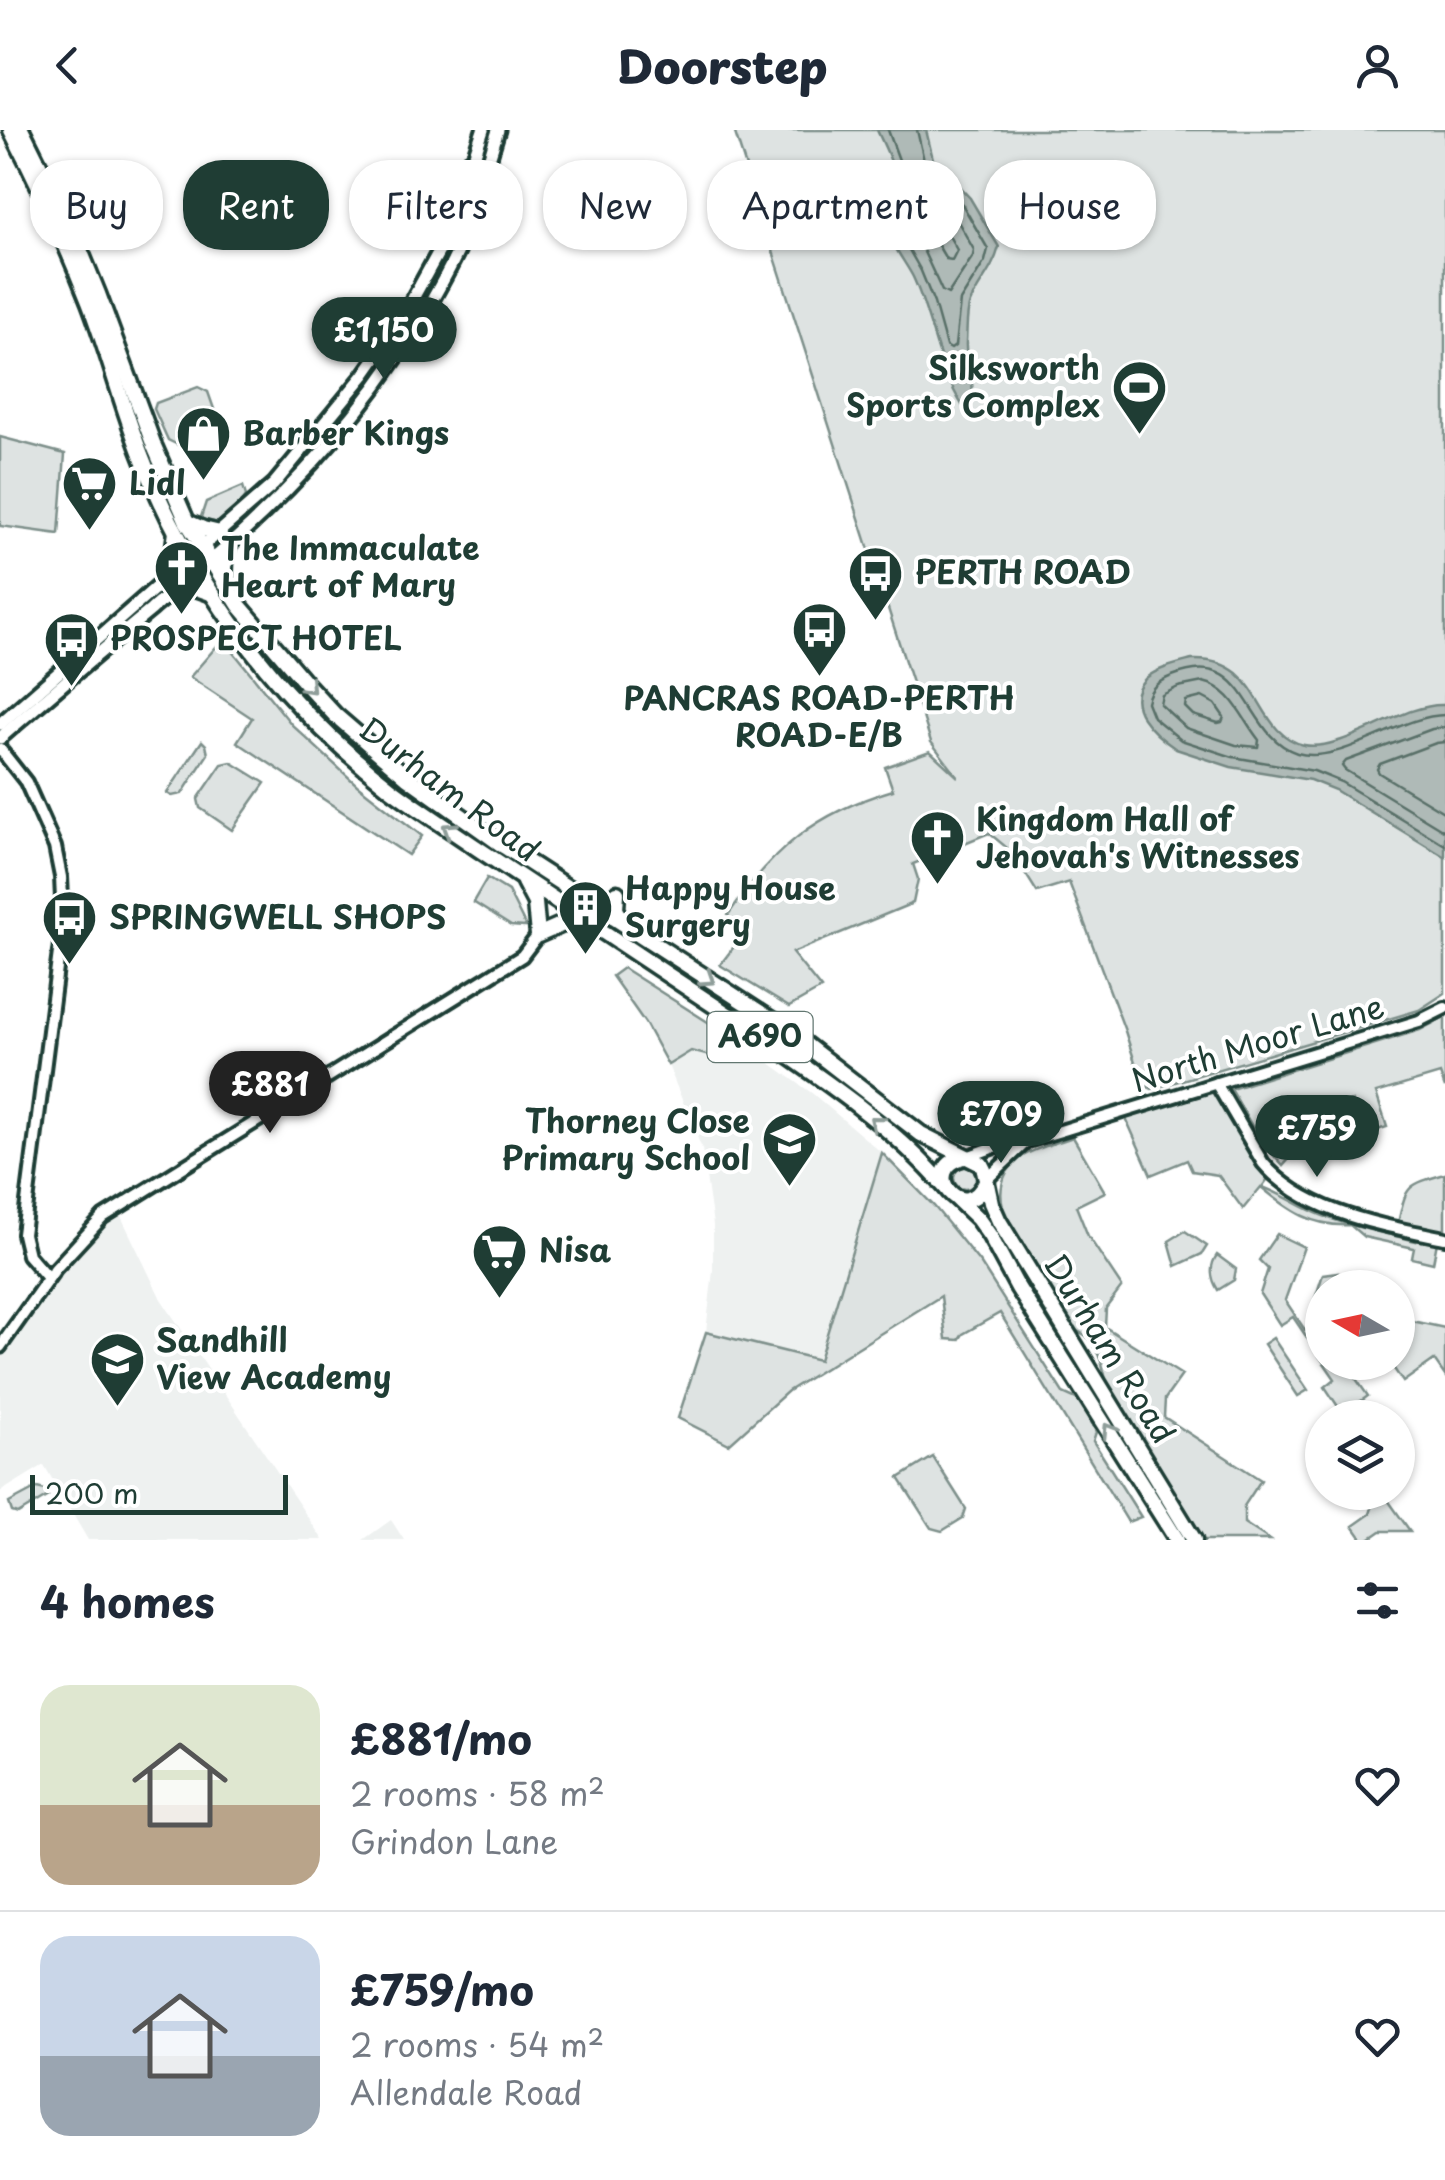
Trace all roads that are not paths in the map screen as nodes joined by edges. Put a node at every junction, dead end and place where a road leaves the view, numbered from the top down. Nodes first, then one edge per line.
1 (11, 130) edge
2 (22, 130) edge
3 (483, 130) edge
4 (498, 130) edge
5 (472, 160) edge
6 (489, 160) edge
7 (440, 250) edge
8 (459, 250) edge
9 (129, 401) junction
10 (181, 527) junction
11 (224, 539) junction
12 (200, 560) junction
13 (166, 579) junction
14 (180, 587) junction
15 (219, 590) junction
16 (0, 724) edge
17 (0, 738) edge
18 (0, 750) edge
19 (522, 880) junction
20 (617, 893) dead end
21 (625, 924) junction
22 (593, 925) junction
23 (538, 935) junction
24 (1445, 1008) edge
25 (1216, 1083) junction
26 (1027, 1141) junction
27 (966, 1157) junction
28 (986, 1181) junction
29 (951, 1193) junction
30 (1445, 1238) edge
31 (48, 1278) junction
32 (0, 1346) edge
33 (1176, 1540) edge
34 (1194, 1540) edge

1 - 9 highway, Durham Road / A690
2 - 9 highway, Durham Road / A690
3 - 5 main road
4 - 6 main road
7 - 11 main road
8 - 11 main road
9 - 10 highway, Durham Road / A690
10 - 11 highway
10 - 12 highway, Durham Road / A690
10 - 13 highway
11 - 12 main road
11 - 15 highway
12 - 13 main road
12 - 14 main road
12 - 15 highway, Durham Road / A690
13 - 16 main road
14 - 15 highway
14 - 17 main road
19 -> 15 highway, Durham Road / A690
15 -> 21 highway, Durham Road / A690
18 - 31 street
19 - 22 highway, Durham Road / A690
19 - 23 highway
20 - 21 highway
21 -> 27 highway, Durham Road / A690
22 - 23 highway
29 -> 22 highway, Durham Road / A690
23 - 31 street
24 - 25 street, North Moor Lane
25 - 26 street, North Moor Lane
25 - 30 street
26 - 27 street, North Moor Lane
26 - 28 street, North Moor Lane
27 - 28 highway, Durham Road
27 - 29 highway
28 - 29 highway
28 - 34 highway, Durham Road
33 -> 29 highway, Durham Road / A690
31 - 32 street

